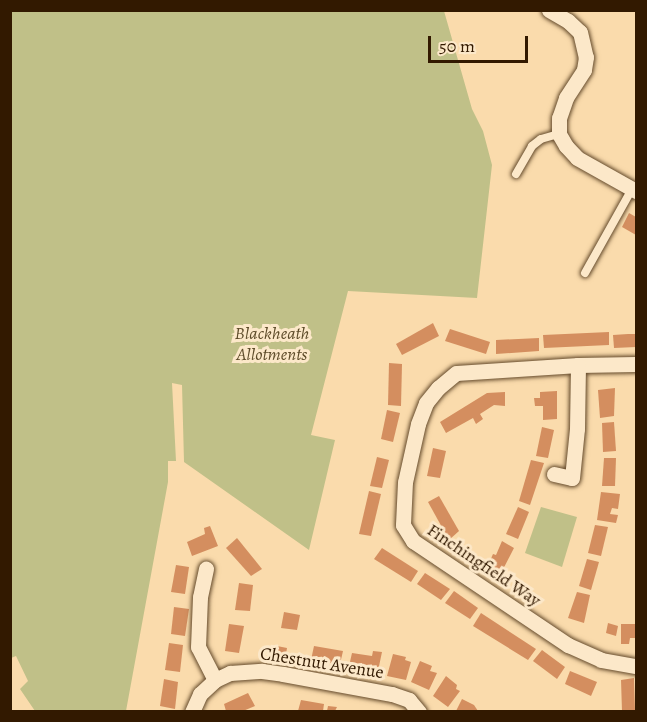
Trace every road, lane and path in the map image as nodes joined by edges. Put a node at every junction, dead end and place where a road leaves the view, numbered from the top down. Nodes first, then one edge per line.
1 (549, 10) edge
2 (559, 134) junction
3 (516, 174) dead end
4 (631, 188) edge
5 (585, 273) dead end
6 (578, 364) junction
7 (636, 364) edge
8 (554, 474) dead end
9 (206, 569) dead end
10 (636, 666) edge
11 (215, 680) junction
12 (192, 711) edge
13 (418, 711) edge

1 - 2 street
2 - 3 lane
2 - 4 street
4 - 5 lane
6 - 7 street, Finchingfield Way
6 - 8 street
6 - 10 street, Finchingfield Way
9 - 11 street
11 - 12 street
11 - 13 street, Chestnut Avenue

